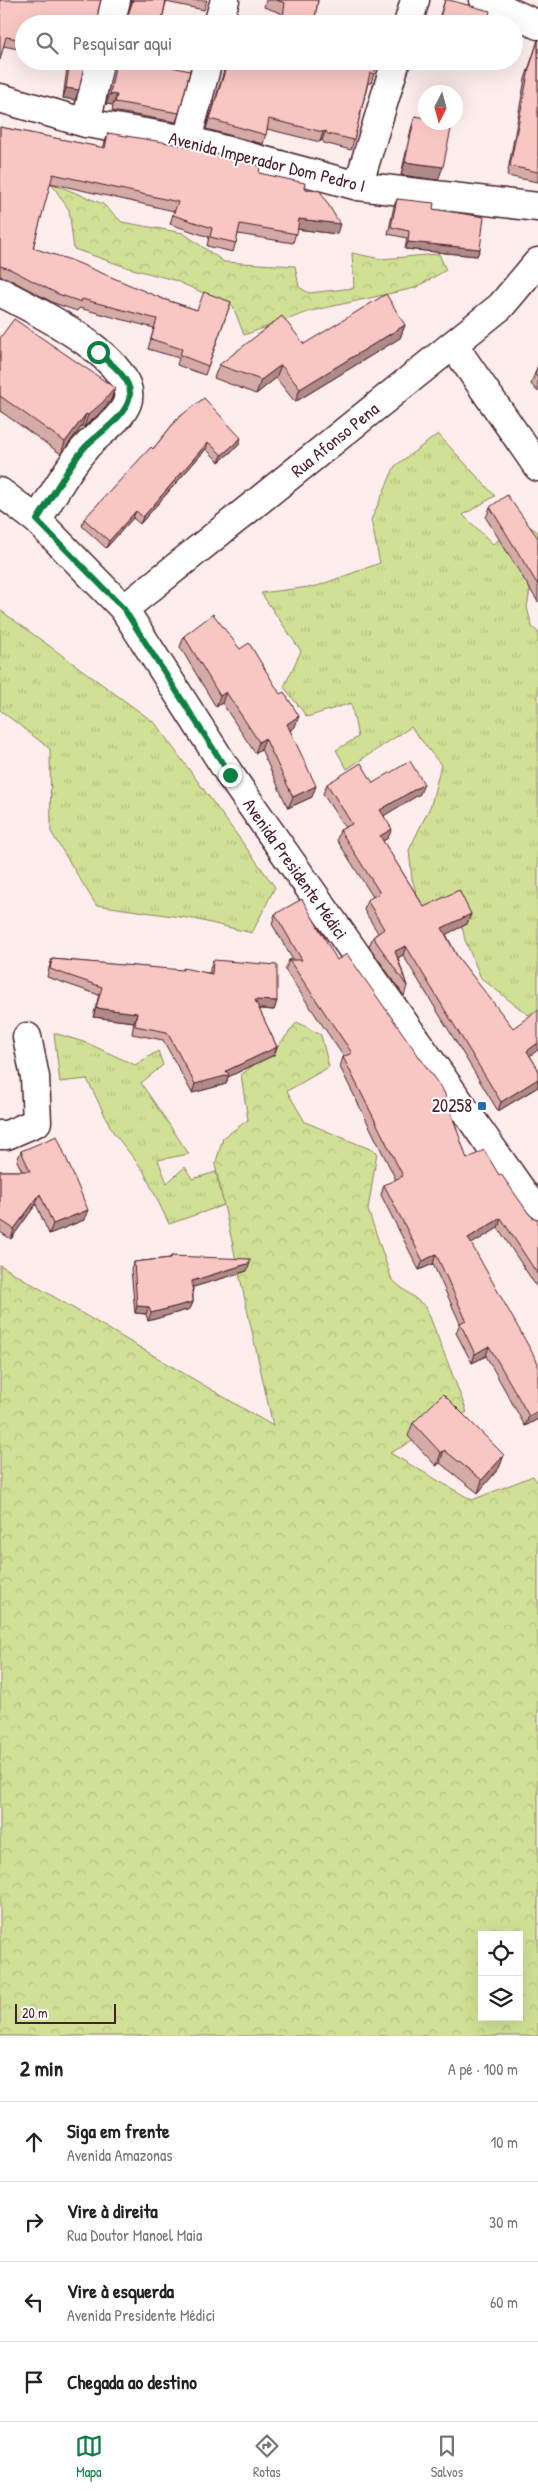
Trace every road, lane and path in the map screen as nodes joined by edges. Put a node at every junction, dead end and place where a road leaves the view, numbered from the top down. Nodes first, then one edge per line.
1 (116, 0) edge
2 (225, 0) edge
3 (415, 0) edge
4 (484, 0) edge
5 (112, 15) edge
6 (221, 15) edge
7 (411, 15) edge
8 (516, 15) edge
9 (523, 18) edge
10 (538, 25) edge
11 (98, 70) edge
12 (206, 70) edge
13 (393, 70) edge
14 (0, 98) edge
15 (86, 123) junction
16 (187, 140) junction
17 (358, 186) junction
18 (538, 207) edge
19 (538, 262) edge
20 (0, 292) edge
21 (454, 346) junction
22 (538, 467) edge
23 (0, 492) edge
24 (37, 520) junction
25 (124, 609) junction
26 (27, 1037) dead end
27 (0, 1135) edge
28 (538, 1214) edge

1 - 5 street
2 - 6 street
3 - 7 street
4 - 8 street
9 - 10 street
11 - 15 street
12 - 16 street
13 - 17 street
14 - 15 street, Avenida Imperador Dom Pedro I
15 - 16 street, Avenida Imperador Dom Pedro I
16 - 17 street, Avenida Imperador Dom Pedro I
17 - 18 street, Avenida Imperador Dom Pedro I
19 - 21 street, Rua Afonso Pena
20 - 24 street
21 - 22 street
21 - 25 street, Rua Afonso Pena
23 - 24 street, Avenida Presidente Médici
24 - 25 street, Avenida Presidente Médici
25 - 28 street, Avenida Presidente Médici
26 - 27 street

